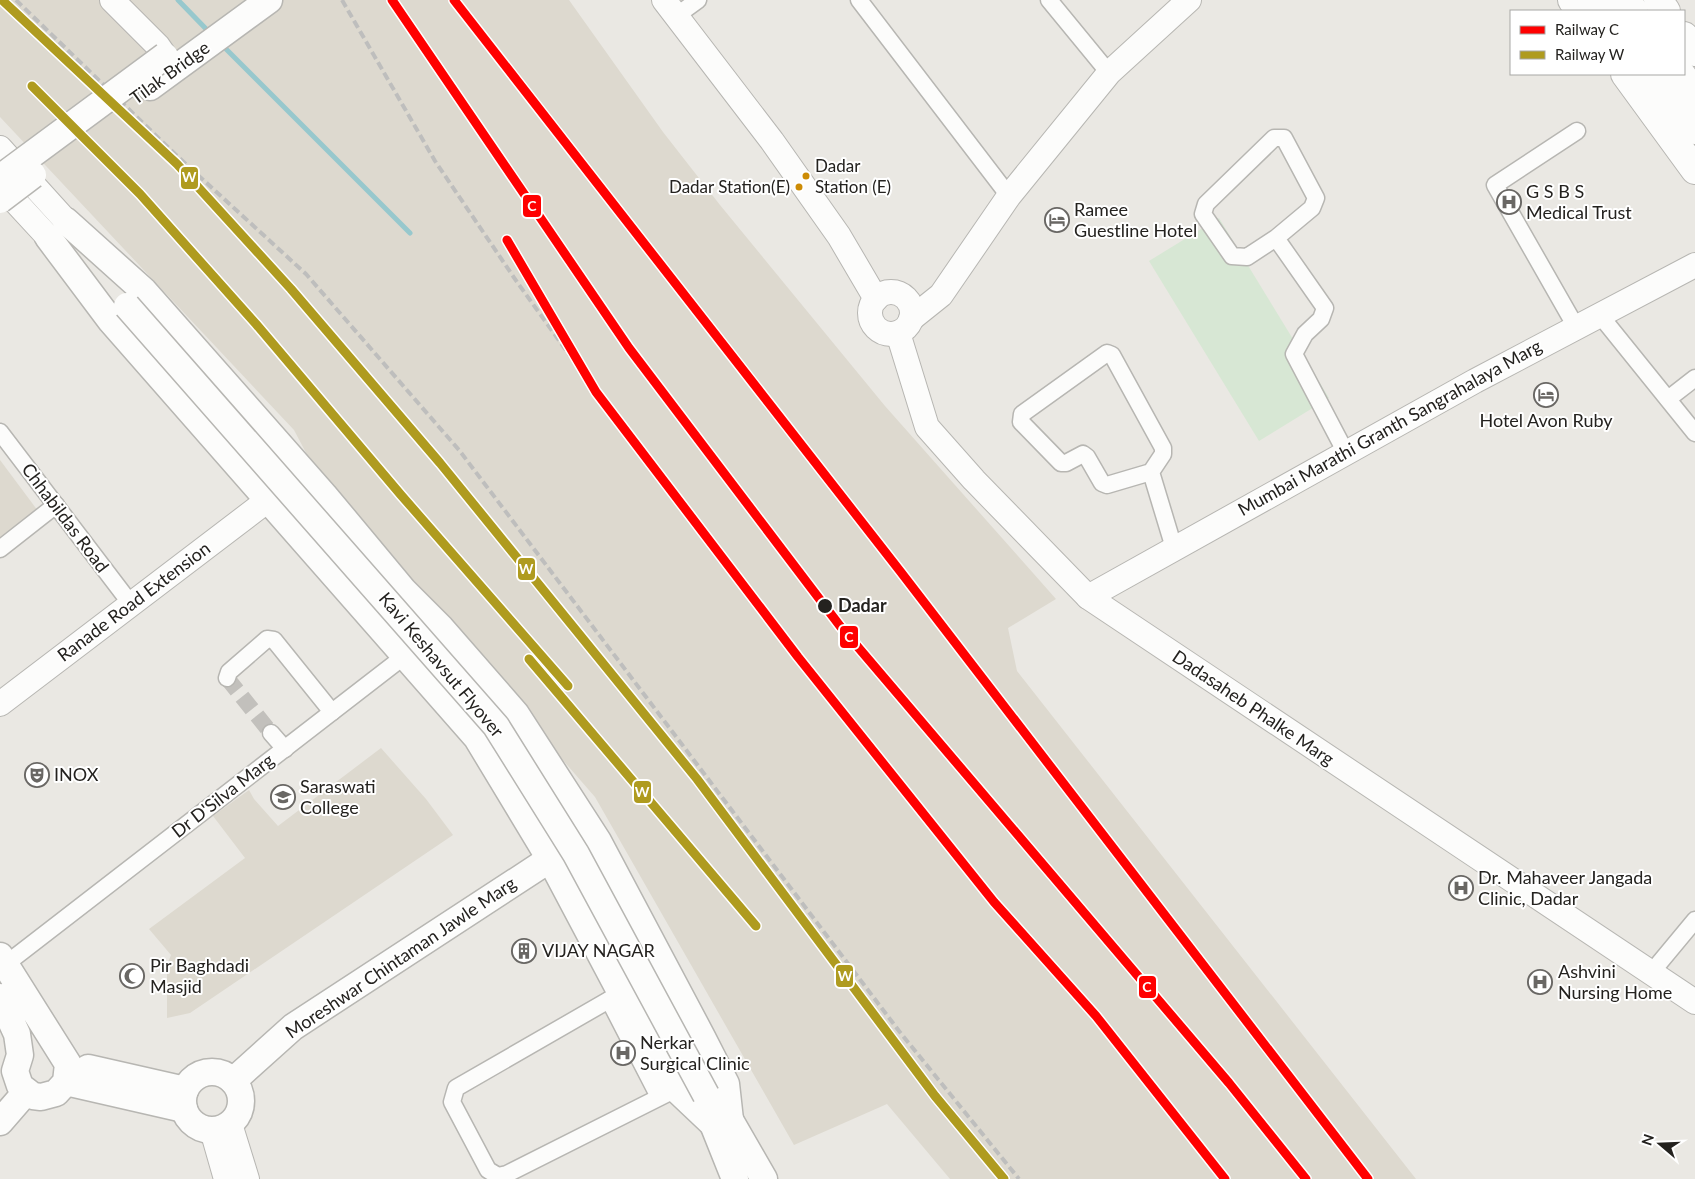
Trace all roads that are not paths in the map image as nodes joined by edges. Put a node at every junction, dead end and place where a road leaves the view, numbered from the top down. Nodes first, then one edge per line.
1 (112, 0) edge
2 (240, 0) edge
3 (269, 0) edge
4 (698, 0) edge
5 (859, 0) edge
6 (1050, 0) edge
7 (1190, 0) edge
8 (670, 8) edge
9 (1685, 37) edge
10 (1695, 52) edge
11 (170, 62) junction
12 (1109, 73) junction
13 (1626, 75) edge
14 (1655, 75) edge
15 (1682, 75) edge
16 (1695, 93) edge
17 (1695, 130) edge
18 (1577, 131) dead end
19 (0, 148) edge
20 (1695, 170) edge
21 (0, 178) edge
22 (0, 185) edge
23 (1008, 196) junction
24 (0, 200) edge
25 (57, 229) junction
26 (1276, 238) junction
27 (1695, 265) edge
28 (876, 299) junction
29 (1599, 314) junction
30 (904, 326) junction
31 (1576, 327) junction
32 (1695, 378) edge
33 (1668, 400) junction
34 (0, 432) edge
35 (1695, 433) edge
36 (1346, 453) junction
37 (1151, 472) junction
38 (268, 500) junction
39 (56, 505) junction
40 (1174, 548) junction
41 (0, 549) edge
42 (1088, 597) junction
43 (131, 604) junction
44 (441, 628) junction
45 (405, 656) junction
46 (227, 678) dead end
47 (0, 704) edge
48 (332, 712) junction
49 (271, 733) tunnel mouth
50 (284, 749) junction
51 (598, 841) junction
52 (550, 859) junction
53 (1695, 920) edge
54 (3, 960) edge
55 (1651, 973) junction
56 (0, 996) edge
57 (615, 997) junction
58 (1695, 1002) edge
59 (12, 1040) edge
60 (64, 1065) junction
61 (233, 1081) junction
62 (26, 1092) junction
63 (668, 1093) junction
64 (184, 1099) junction
65 (0, 1122) edge
66 (221, 1127) junction
67 (725, 1130) junction
68 (226, 1179) edge
69 (247, 1179) edge
70 (735, 1179) edge
71 (764, 1179) edge

1 - 11 street
2 - 11 main road, Tilak Bridge
3 - 11 main road, Tilak Bridge
4 - 8 street
5 - 23 street
6 - 12 street
7 - 12 street
8 - 28 street
9 - 10 highway
11 - 21 main road, Tilak Bridge, bridge
11 - 24 main road, Tilak Bridge, bridge
12 - 23 street
13 - 20 highway
14 - 17 highway
15 - 16 highway
18 - 31 street
19 - 25 street
22 - 25 street
23 - 30 street
25 - 38 main road
25 - 44 main road
25 - 67 main road, Kavi Keshavsut Flyover, bridge
26 - 26 street
26 - 36 street
27 - 29 street, Mumbai Marathi Granth Sangrahalaya Marg
28 - 30 street
28 - 30 street
29 - 31 street, Mumbai Marathi Granth Sangrahalaya Marg
29 - 33 street
30 - 42 street, Dadasaheb Phalke Marg
31 - 36 street, Mumbai Marathi Granth Sangrahalaya Marg
32 - 33 street
33 - 35 street
34 - 39 street, Chhabildas Road
36 - 40 street, Mumbai Marathi Granth Sangrahalaya Marg
37 - 37 street
37 - 40 street
38 - 43 street, Ranade Road Extension
38 - 45 main road
39 - 41 street
39 - 43 street, Chhabildas Road
40 - 42 street, Mumbai Marathi Granth Sangrahalaya Marg
42 - 55 street, Dadasaheb Phalke Marg
43 - 47 street, Ranade Road Extension
44 - 45 street, Dr D'Silva Marg
44 - 51 main road
45 - 48 street, Dr D'Silva Marg
45 - 52 main road
46 - 48 street
48 - 50 street, Dr D'Silva Marg
49 - 50 street
50 - 54 street, Dr D'Silva Marg
51 - 52 main road, Moreshwar Chintaman Jawle Marg
51 - 67 main road
52 - 57 main road
52 - 61 main road, Moreshwar Chintaman Jawle Marg
53 - 55 street
54 - 60 main road
55 - 58 street, Dadasaheb Phalke Marg
56 - 59 main road
57 - 63 main road
57 - 63 street
59 - 62 main road
60 - 62 main road
60 - 64 main road
61 - 64 main road
61 - 66 main road
62 - 65 main road
63 - 67 main road
64 - 66 main road
66 - 68 street
66 - 69 street
67 - 70 main road
67 - 71 main road

